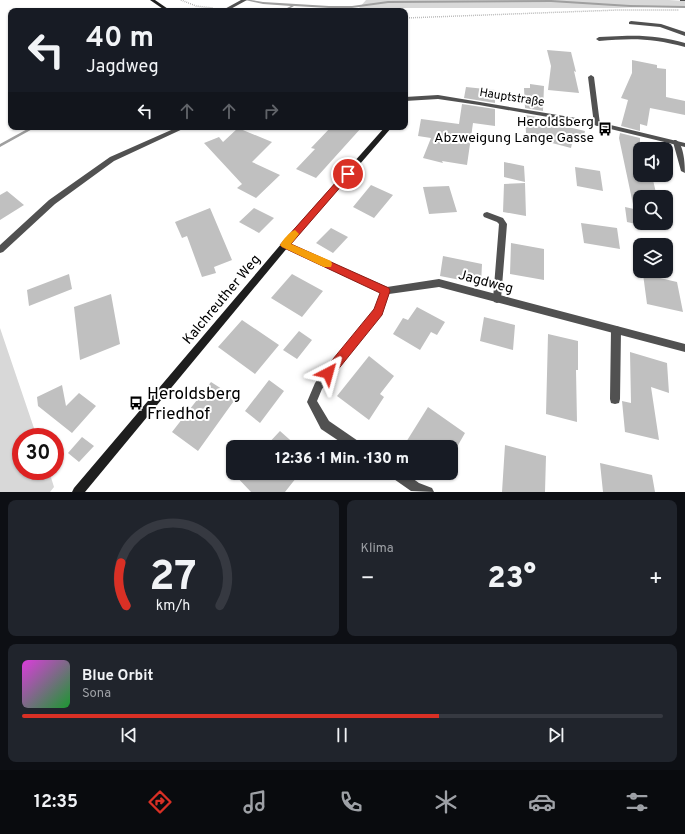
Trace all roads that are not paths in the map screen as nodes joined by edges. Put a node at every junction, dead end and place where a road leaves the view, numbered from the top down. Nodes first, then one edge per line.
1 (152, 0) edge
2 (245, 0) edge
3 (682, 0) edge
4 (685, 0) edge
5 (164, 8) edge
6 (229, 8) edge
7 (631, 23) dead end
8 (685, 34) edge
9 (599, 39) dead end
10 (685, 45) edge
11 (591, 77) dead end
12 (408, 99) edge
13 (596, 124) junction
14 (177, 130) edge
15 (386, 130) edge
16 (676, 142) junction
17 (685, 145) edge
18 (685, 171) edge
19 (487, 215) dead end
20 (285, 245) junction
21 (0, 250) edge
22 (386, 291) junction
23 (497, 299) junction
24 (616, 330) junction
25 (685, 348) edge
26 (615, 399) dead end
27 (347, 440) edge
28 (405, 480) edge
29 (78, 492) edge
30 (428, 492) edge

1 - 5 main road
2 - 6 street
3 - 4 street
7 - 8 street
9 - 10 street
11 - 13 street
12 - 13 street, Hauptstraße
13 - 16 street, Hauptstraße
14 - 21 street
15 - 20 main road, Kalchreuther Weg
16 - 17 street, Hauptstraße
16 - 18 street
19 - 23 street
20 - 22 street
20 - 29 main road, Kalchreuther Weg
22 - 23 street, Jagdweg
22 - 27 street
23 - 24 street, Jagdweg
24 - 25 street, Jagdweg
24 - 26 street
28 - 30 street

